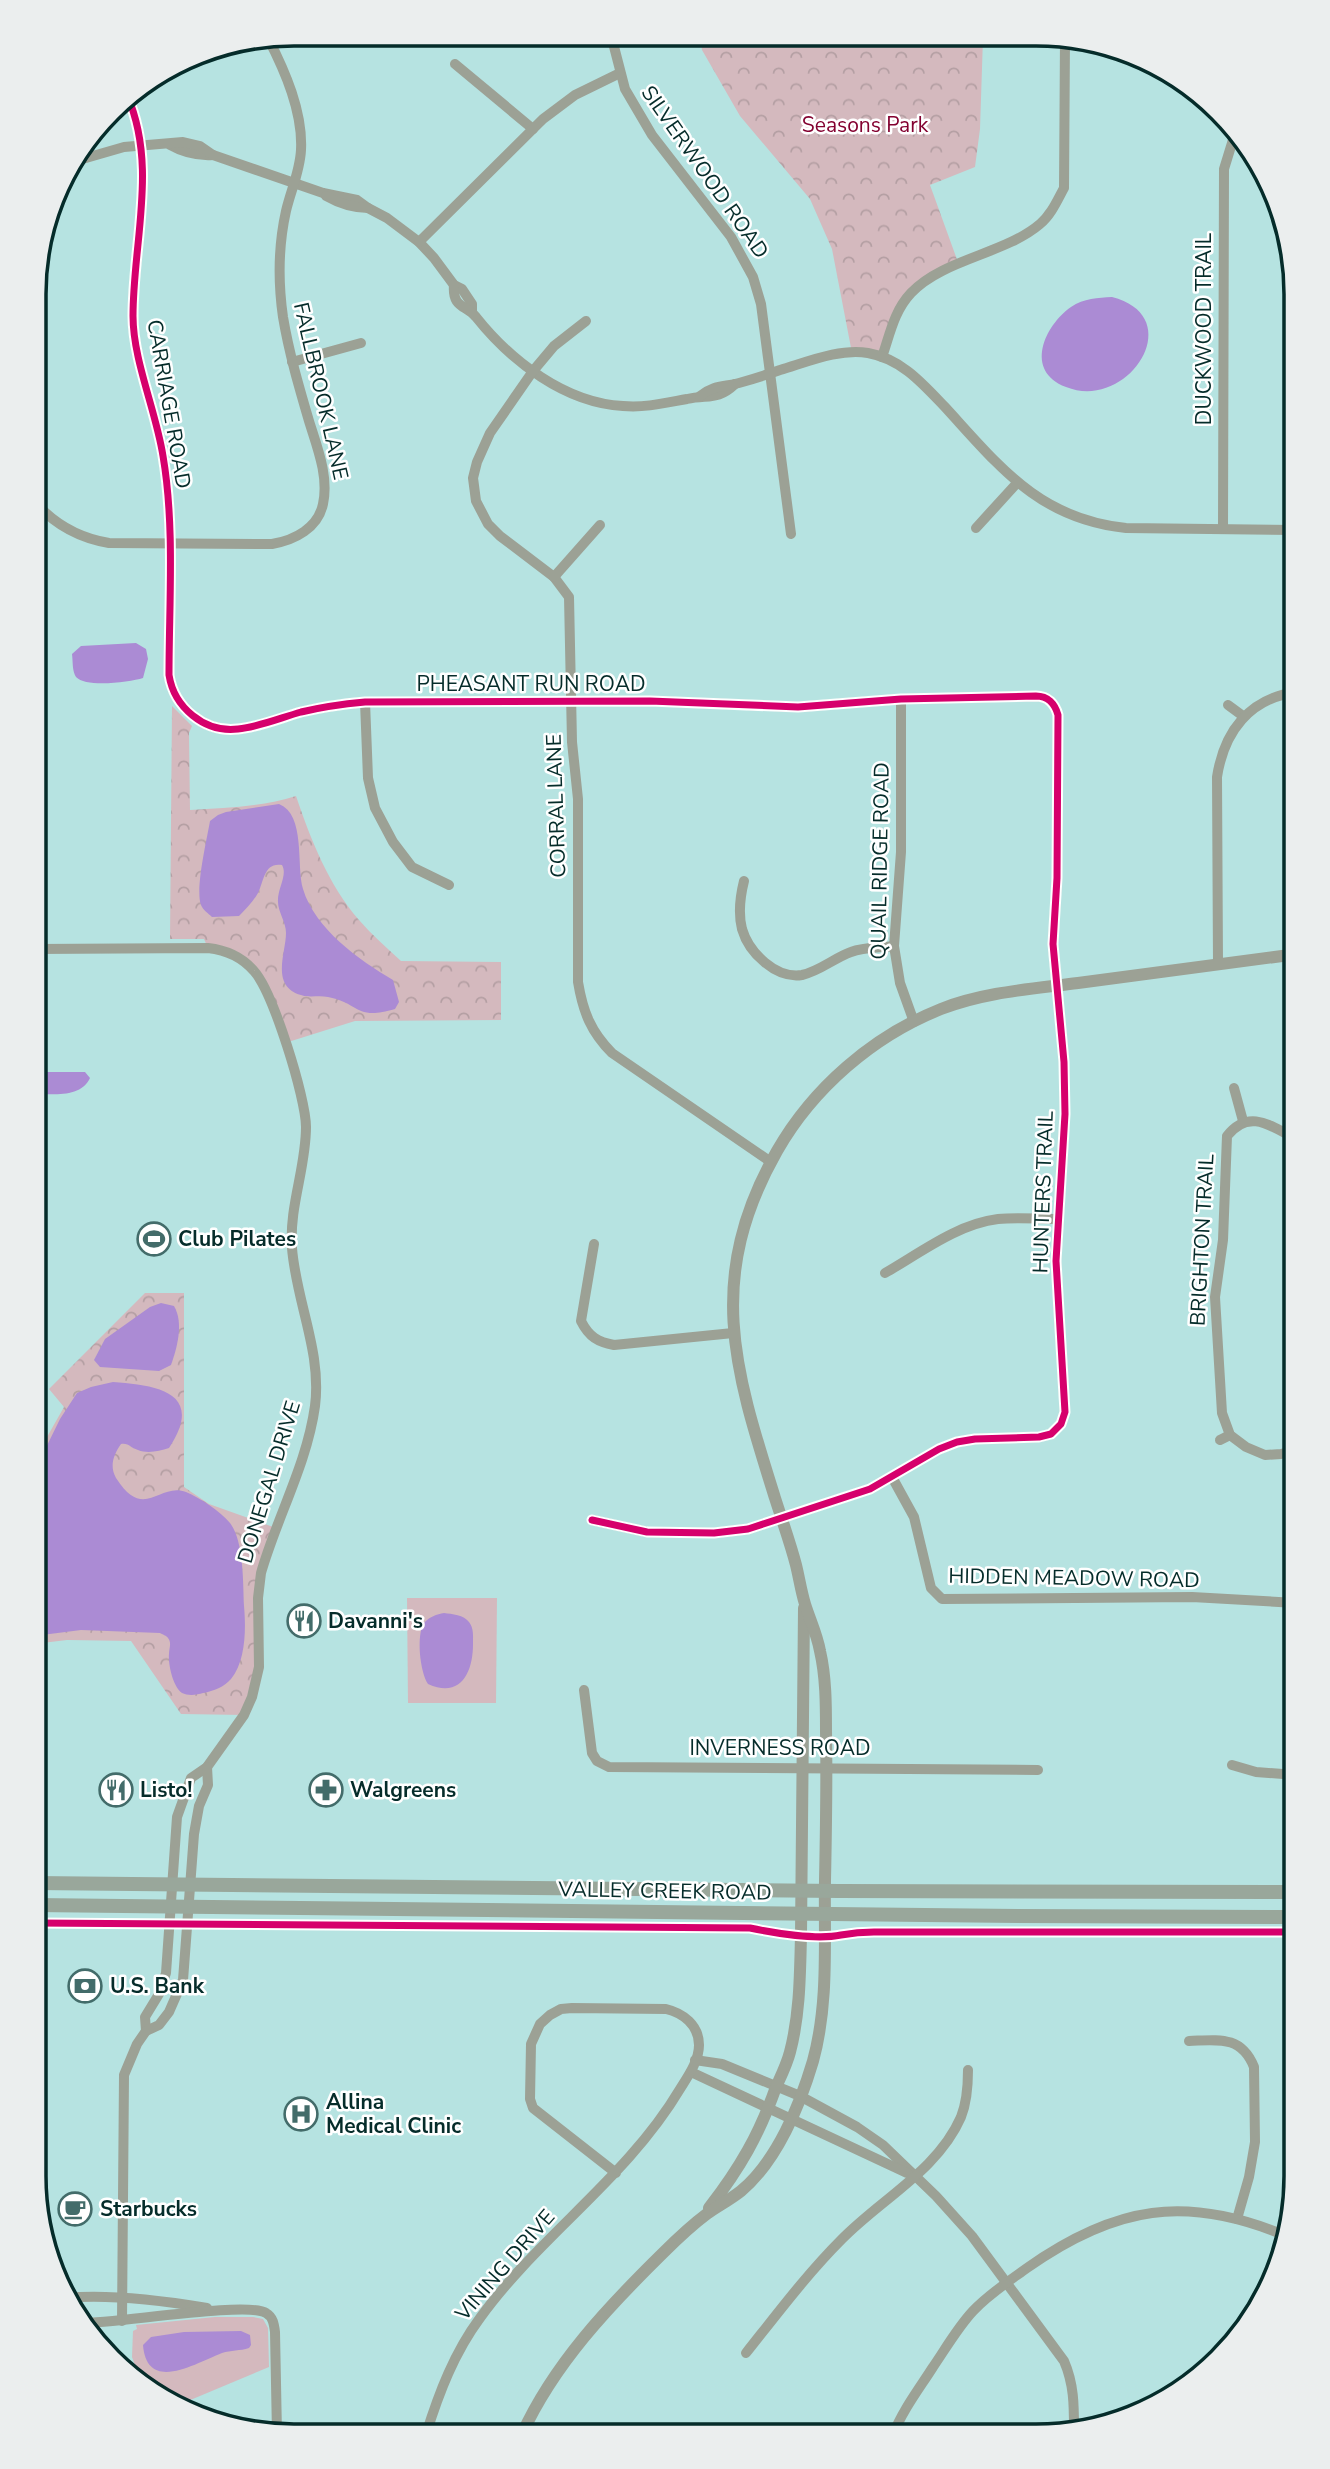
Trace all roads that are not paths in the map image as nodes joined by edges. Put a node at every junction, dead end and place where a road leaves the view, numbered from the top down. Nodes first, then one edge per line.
1 (614, 46) edge
2 (272, 47) edge
3 (1065, 47) edge
4 (455, 64) dead end
5 (620, 73) junction
6 (131, 106) edge
7 (533, 129) junction
8 (1232, 141) edge
9 (141, 145) junction
10 (86, 158) edge
11 (294, 183) junction
12 (419, 242) junction
13 (586, 321) dead end
14 (361, 343) dead end
15 (883, 357) junction
16 (292, 362) junction
17 (533, 371) junction
18 (769, 374) junction
19 (1017, 483) junction
20 (46, 515) edge
21 (600, 525) dead end
22 (976, 528) dead end
23 (1223, 529) junction
24 (1284, 530) edge
25 (791, 534) dead end
26 (169, 544) junction
27 (554, 577) junction
28 (1284, 696) edge
29 (901, 699) junction
30 (365, 702) junction
31 (571, 702) junction
32 (1053, 703) joint
33 (1228, 705) dead end
34 (1243, 716) junction
35 (744, 881) dead end
36 (449, 885) dead end
37 (894, 946) junction
38 (46, 949) edge
39 (1284, 956) edge
40 (1218, 964) junction
41 (1057, 985) junction
42 (914, 1022) junction
43 (1234, 1088) dead end
44 (1243, 1121) junction
45 (1284, 1132) edge
46 (771, 1162) junction
47 (1058, 1219) junction
48 (594, 1244) dead end
49 (885, 1273) dead end
50 (733, 1333) junction
51 (1284, 1453) edge
52 (891, 1477) junction
53 (592, 1520) dead end
54 (781, 1520) junction
55 (804, 1602) junction
56 (1284, 1602) edge
57 (584, 1690) dead end
58 (1232, 1765) dead end
59 (207, 1767) junction
60 (803, 1768) junction
61 (827, 1768) junction
62 (1038, 1770) dead end
63 (1284, 1774) edge
64 (46, 1883) edge
65 (172, 1884) junction
66 (191, 1884) junction
67 (801, 1891) junction
68 (825, 1891) junction
69 (1284, 1892) edge
70 (46, 1905) edge
71 (170, 1907) junction
72 (188, 1907) junction
73 (801, 1914) junction
74 (825, 1914) junction
75 (1284, 1917) edge
76 (146, 2031) junction
77 (1189, 2041) dead end
78 (695, 2060) junction
79 (968, 2070) dead end
80 (691, 2072) junction
81 (776, 2087) junction
82 (800, 2096) junction
83 (769, 2109) junction
84 (790, 2118) junction
85 (616, 2173) junction
86 (914, 2176) junction
87 (702, 2217) junction
88 (1237, 2219) junction
89 (1278, 2233) edge
90 (1006, 2283) junction
91 (78, 2298) edge
92 (122, 2299) junction
93 (218, 2310) junction
94 (122, 2321) junction
95 (94, 2322) edge
96 (746, 2353) dead end
97 (1074, 2420) edge
98 (276, 2423) edge
99 (430, 2424) edge
100 (527, 2424) edge
101 (899, 2424) edge

1 - 5 street, SILVERWOOD ROAD
2 - 11 street, FALLBROOK LANE
3 - 15 street
4 - 7 street
5 - 7 street
5 - 18 street, SILVERWOOD ROAD
6 - 9 street, CARRIAGE ROAD
7 - 12 street
8 - 23 street, DUCKWOOD TRAIL
9 - 10 street
9 - 11 street
9 - 26 street, CARRIAGE ROAD
11 - 12 street
11 - 16 street, FALLBROOK LANE
12 - 17 street
13 - 17 street, CORRAL LANE
14 - 16 street
15 - 18 street
15 - 19 street
16 - 26 street, FALLBROOK LANE
17 - 18 street
17 - 27 street, CORRAL LANE
18 - 25 street, SILVERWOOD ROAD
19 - 22 street
19 - 23 street
20 - 26 street, FALLBROOK LANE
21 - 27 street
23 - 24 street
26 - 30 street, PHEASANT RUN ROAD
27 - 31 street, CORRAL LANE
28 - 34 street
29 - 31 street, PHEASANT RUN ROAD
29 - 32 street, PHEASANT RUN ROAD
29 - 37 street, QUAIL RIDGE ROAD
30 - 31 street, PHEASANT RUN ROAD
30 - 36 street
31 - 46 street, CORRAL LANE
32 - 41 street, HUNTERS TRAIL
33 - 34 street
34 - 40 street
35 - 37 street
37 - 42 street, QUAIL RIDGE ROAD
38 - 59 street, DONEGAL DRIVE
39 - 40 street
40 - 41 street
41 - 42 street
41 - 47 street, HUNTERS TRAIL
42 - 46 street
43 - 44 street
44 - 45 street
44 - 51 street, BRIGHTON TRAIL
46 - 50 street
47 - 49 street
47 - 52 street, HUNTERS TRAIL
48 - 50 street
50 - 54 street
52 - 54 street, HUNTERS TRAIL
52 - 56 street, HIDDEN MEADOW ROAD
53 - 54 street, HUNTERS TRAIL
54 - 55 street
55 - 60 street
55 - 61 street
57 - 60 street, INVERNESS ROAD
58 - 63 street
59 - 65 street, DONEGAL DRIVE
59 - 66 street, DONEGAL DRIVE
60 - 61 street, INVERNESS ROAD
60 - 67 street
61 - 62 street, INVERNESS ROAD
61 - 68 street
64 - 65 main road, VALLEY CREEK ROAD
65 - 66 main road, VALLEY CREEK ROAD
65 - 71 street, DONEGAL DRIVE
66 - 67 main road, VALLEY CREEK ROAD
66 - 72 street, DONEGAL DRIVE
67 - 68 main road, VALLEY CREEK ROAD
67 - 73 street
68 - 69 main road, VALLEY CREEK ROAD
68 - 74 street
70 - 71 main road, VALLEY CREEK ROAD
71 - 72 main road, VALLEY CREEK ROAD
71 - 76 street, DONEGAL DRIVE
72 - 73 main road, VALLEY CREEK ROAD
72 - 76 street, DONEGAL DRIVE
73 - 74 main road, VALLEY CREEK ROAD
73 - 81 street
74 - 75 main road, VALLEY CREEK ROAD
74 - 82 street
76 - 92 street
77 - 88 street
78 - 80 street, VINING DRIVE
78 - 81 street
78 - 85 street, VINING DRIVE
79 - 86 street
80 - 83 street
80 - 85 street, VINING DRIVE
81 - 82 street
81 - 83 street
82 - 84 street
82 - 86 street
83 - 84 street
83 - 87 street
84 - 86 street
84 - 87 street
85 - 99 street, VINING DRIVE
86 - 90 street
86 - 96 street
87 - 100 street
88 - 89 street
88 - 90 street
90 - 97 street
90 - 101 street
91 - 92 street
92 - 93 street
92 - 94 street
93 - 94 street
93 - 98 street
94 - 95 street

